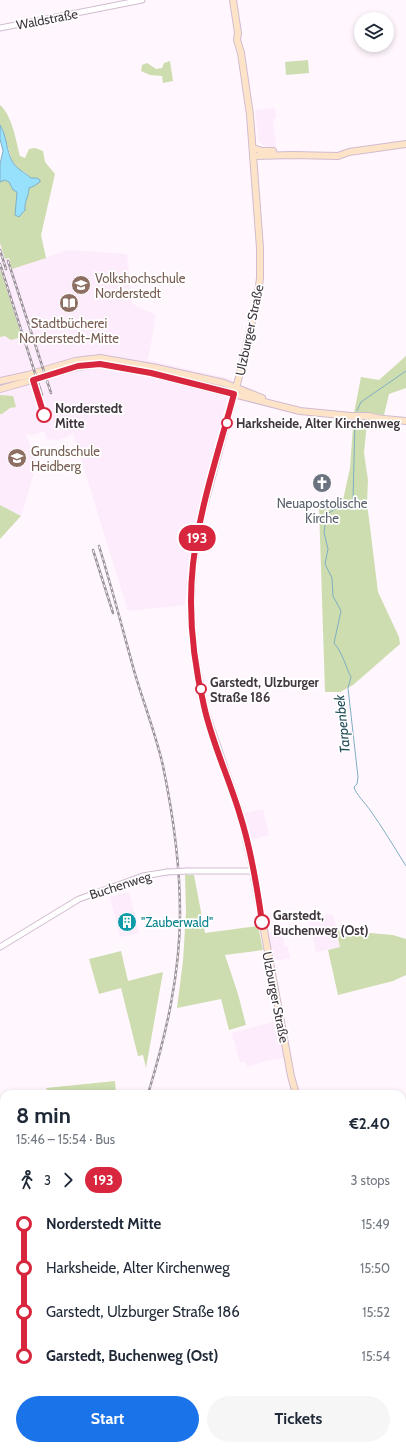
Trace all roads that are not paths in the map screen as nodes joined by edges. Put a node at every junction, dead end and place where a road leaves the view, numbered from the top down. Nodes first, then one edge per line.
1 (142, 0) edge
2 (233, 0) edge
3 (0, 28) edge
4 (406, 144) edge
5 (253, 148) junction
6 (294, 155) junction
7 (254, 156) junction
8 (0, 381) edge
9 (0, 389) edge
10 (235, 390) junction
11 (406, 420) edge
12 (254, 871) junction
13 (0, 947) edge
14 (295, 1090) edge

1 - 3 street, Waldstraße
2 - 5 main road, Ulzburger Straße
4 - 6 main road
5 - 6 main road
5 - 7 main road, Ulzburger Straße
6 - 7 main road
7 - 10 main road, Ulzburger Straße
8 - 10 main road
9 - 10 main road
10 - 11 main road
10 - 12 main road, Ulzburger Straße
12 - 13 street, Buchenweg, bridge
12 - 14 main road, Ulzburger Straße

